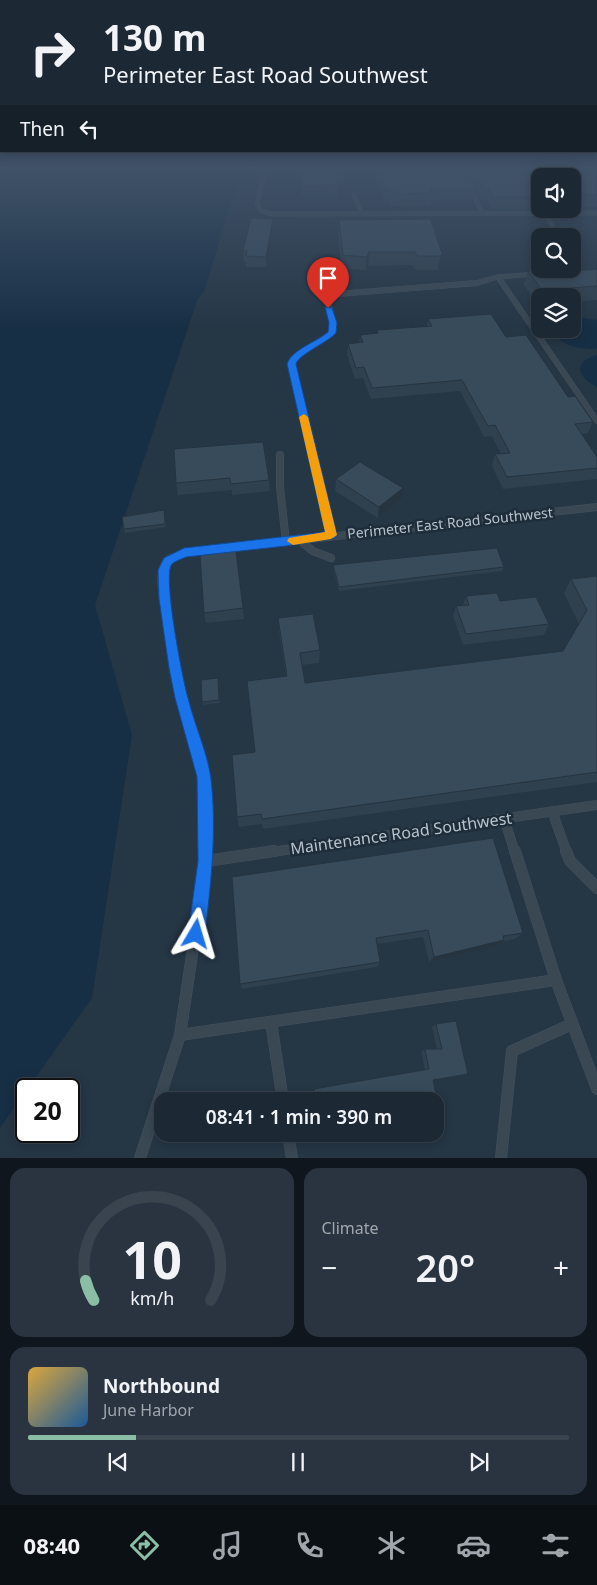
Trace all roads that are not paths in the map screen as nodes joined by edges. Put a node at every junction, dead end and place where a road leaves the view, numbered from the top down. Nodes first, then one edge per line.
1 (549, 221) edge
2 (552, 225) dead end
3 (531, 275) edge
4 (498, 277) junction
5 (597, 420) edge
6 (280, 455) dead end
7 (597, 507) edge
8 (331, 535) junction
9 (299, 540) junction
10 (286, 542) junction
11 (331, 558) dead end
12 (597, 805) edge
13 (552, 811) junction
14 (504, 818) junction
15 (206, 861) junction
16 (597, 888) edge
17 (556, 980) junction
18 (271, 1022) junction
19 (572, 1024) junction
20 (180, 1035) junction
21 (597, 1089) edge
22 (282, 1092) edge
23 (289, 1142) edge
24 (140, 1158) edge
25 (292, 1158) edge
26 (501, 1158) edge

1 - 2 lane
3 - 4 lane
4 - 5 lane
4 - 8 lane
6 - 10 lane
7 - 8 lane, Perimeter East Road Southwest
8 - 9 lane, Perimeter East Road Southwest
9 - 10 lane, Perimeter East Road Southwest
9 - 11 lane
10 - 15 lane, Perimeter East Road Southwest
12 - 13 lane, Maintenance Road Southwest
13 - 14 lane, Maintenance Road Southwest
13 - 16 lane
14 - 15 lane, Maintenance Road Southwest
14 - 17 lane
15 - 20 lane, Perimeter East Road Southwest
17 - 18 lane
17 - 19 lane
18 - 20 lane
18 - 22 lane
19 - 21 lane
19 - 26 lane
20 - 24 lane, Perimeter East Road Southwest
23 - 25 lane

